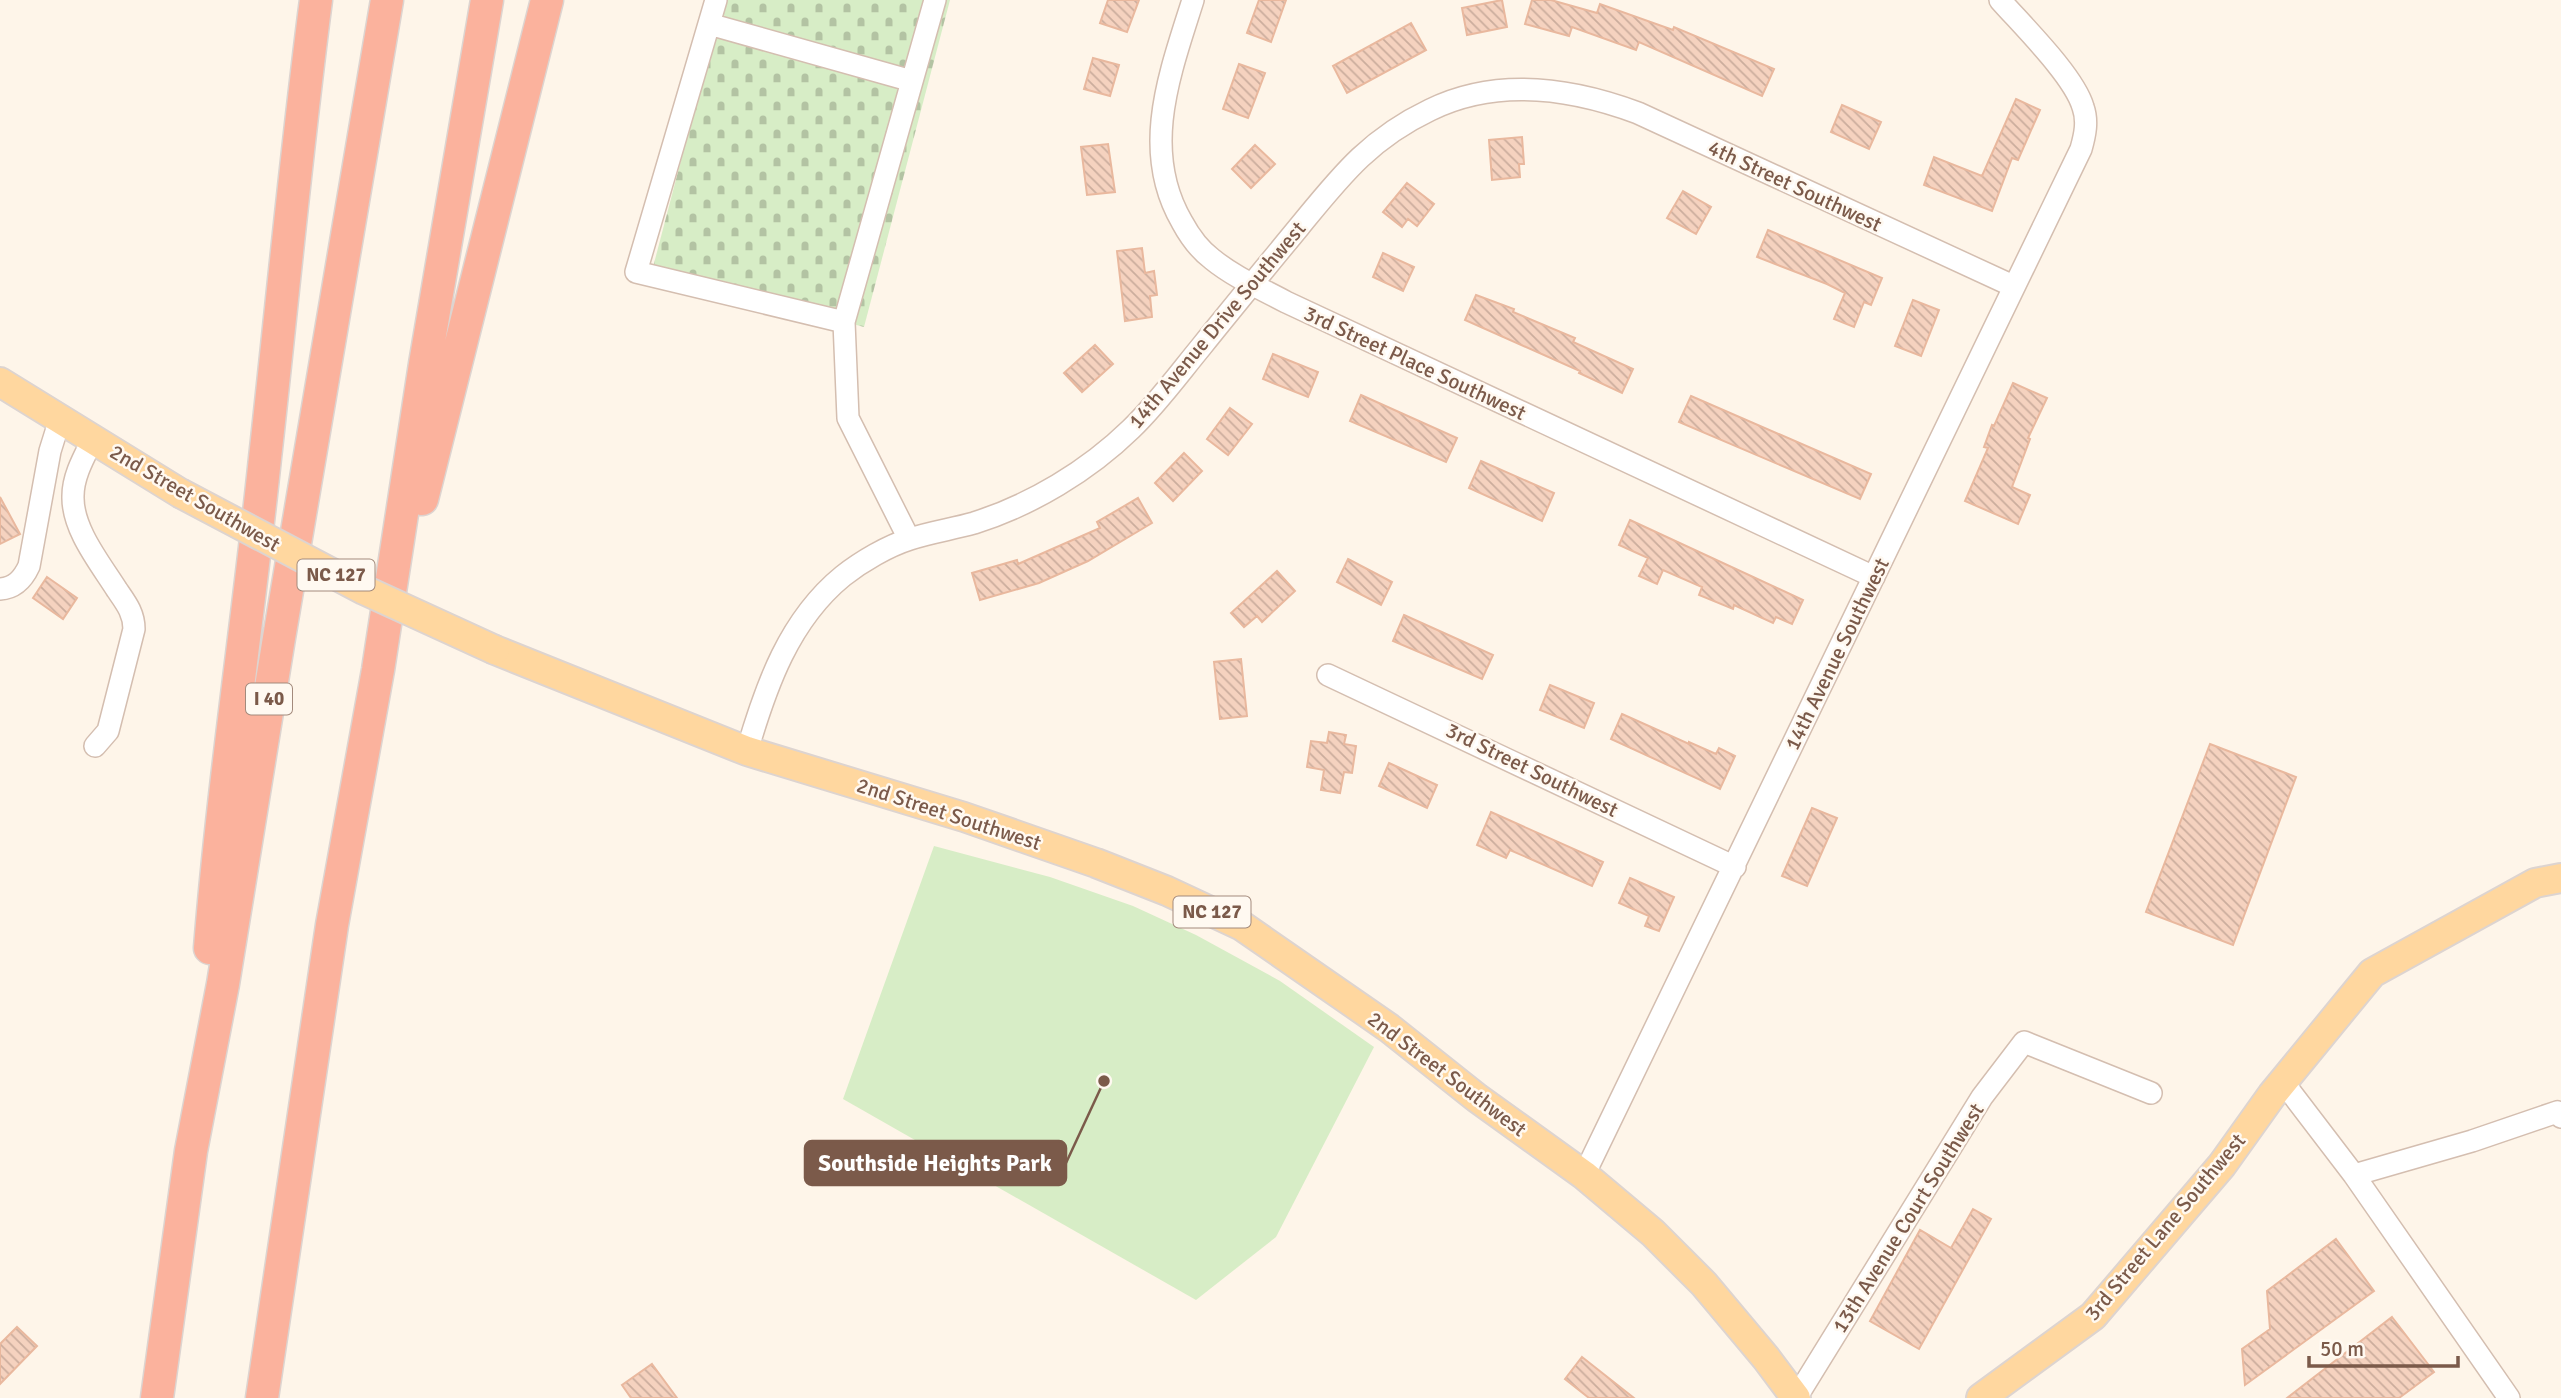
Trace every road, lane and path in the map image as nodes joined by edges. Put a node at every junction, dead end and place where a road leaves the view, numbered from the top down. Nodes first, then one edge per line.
1 (316, 0) edge
2 (387, 0) edge
3 (487, 0) edge
4 (547, 0) edge
5 (716, 0) edge
6 (935, 0) edge
7 (1193, 0) edge
8 (2000, 0) edge
9 (709, 24) junction
10 (912, 81) junction
11 (1575, 94) joint
12 (1252, 284) junction
13 (2013, 286) junction
14 (844, 322) junction
15 (0, 382) edge
16 (60, 419) junction
17 (93, 439) junction
18 (909, 539) junction
19 (1874, 577) junction
20 (0, 589) edge
21 (378, 670) junction
22 (1328, 675) dead end
23 (95, 746) dead end
24 (747, 751) junction
25 (1735, 867) junction
26 (2561, 878) edge
27 (206, 1071) junction
28 (2278, 1089) junction
29 (2151, 1093) dead end
30 (2561, 1116) edge
31 (1584, 1175) junction
32 (2354, 1175) junction
33 (157, 1398) edge
34 (262, 1398) edge
35 (1796, 1398) edge
36 (1981, 1398) edge
37 (2509, 1398) edge

1 - 27 highway
2 - 27 highway, I 40
3 - 21 highway
4 - 21 highway
5 - 9 street
6 - 10 street
7 - 12 street, 3rd Street Place Southwest
8 - 13 street, 14th Avenue Southwest
9 - 10 street
9 - 14 street
10 - 14 street
11 - 12 street, 14th Avenue Drive Southwest
11 - 13 street, 4th Street Southwest
12 - 18 street, 14th Avenue Drive Southwest
12 - 19 street, 3rd Street Place Southwest
13 - 19 street, 14th Avenue Southwest
14 - 18 street
15 - 16 main road, 2nd Street Southwest / NC 127
16 - 17 main road, 2nd Street Southwest / NC 127
16 - 20 street
17 - 23 street
17 - 24 main road, 2nd Street Southwest / NC 127, bridge
18 - 24 street, 14th Avenue Drive Southwest
19 - 25 street, 14th Avenue Southwest
21 - 34 highway
22 - 25 street, 3rd Street Southwest
24 - 31 main road, 2nd Street Southwest / NC 127
25 - 31 street, 14th Avenue Southwest
26 - 28 main road, 3rd Street Lane Southwest
27 - 33 highway, I 40
28 - 32 street
28 - 36 main road, 3rd Street Lane Southwest
29 - 35 street, 13th Avenue Court Southwest
30 - 32 street
31 - 35 main road, 2nd Street Southwest / NC 127
32 - 37 street

